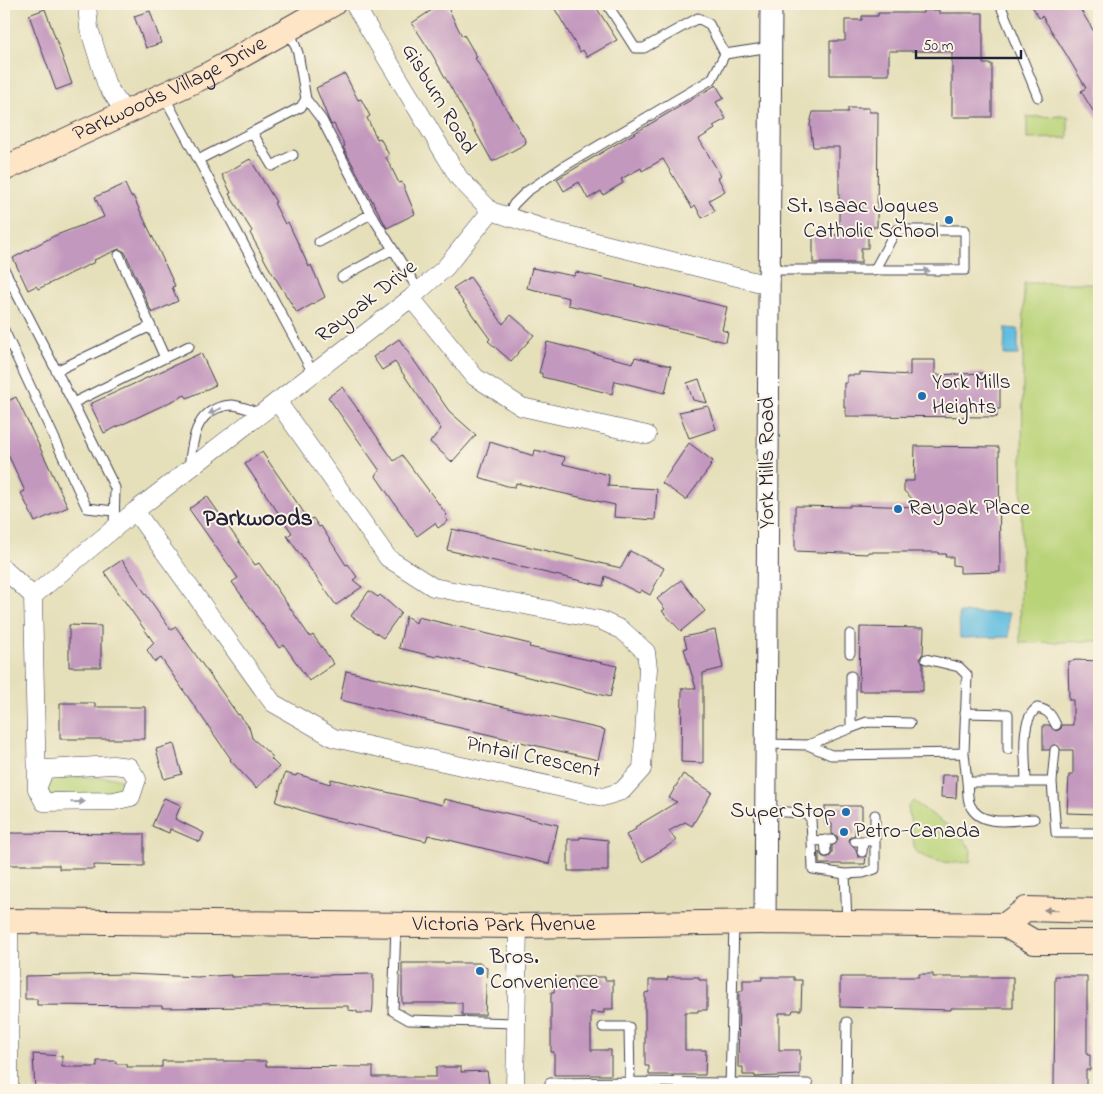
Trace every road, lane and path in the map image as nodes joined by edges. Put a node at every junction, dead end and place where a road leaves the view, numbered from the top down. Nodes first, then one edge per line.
1 (87, 4) edge
2 (333, 4) edge
3 (354, 4) edge
4 (607, 4) edge
5 (771, 4) edge
6 (1000, 4) edge
7 (289, 28) junction
8 (771, 47) junction
9 (725, 54) junction
10 (163, 94) junction
11 (1038, 98) dead end
12 (306, 99) junction
13 (125, 112) junction
14 (252, 132) junction
15 (293, 155) dead end
16 (198, 160) junction
17 (4, 169) edge
18 (371, 214) junction
19 (499, 214) junction
20 (319, 242) dead end
21 (392, 248) junction
22 (119, 255) dead end
23 (4, 269) edge
24 (874, 271) junction
25 (342, 276) dead end
26 (769, 278) junction
27 (415, 294) junction
28 (151, 326) junction
29 (4, 330) edge
30 (189, 346) dead end
31 (165, 358) junction
32 (56, 371) junction
33 (313, 373) junction
34 (277, 401) junction
35 (73, 403) junction
36 (261, 413) junction
37 (647, 435) dead end
38 (189, 469) junction
39 (135, 511) junction
40 (114, 520) junction
41 (4, 569) edge
42 (32, 596) junction
43 (850, 634) dead end
44 (850, 653) dead end
45 (926, 659) dead end
46 (851, 676) dead end
47 (965, 713) junction
48 (910, 723) dead end
49 (1056, 725) dead end
50 (851, 728) junction
51 (766, 744) junction
52 (808, 745) junction
53 (1008, 749) dead end
54 (1055, 750) dead end
55 (964, 753) junction
56 (967, 782) junction
57 (1026, 782) junction
58 (1052, 782) junction
59 (37, 789) junction
60 (765, 811) junction
61 (875, 815) dead end
62 (1034, 819) dead end
63 (1099, 833) edge
64 (812, 841) junction
65 (875, 841) junction
66 (826, 852) dead end
67 (862, 852) dead end
68 (845, 874) junction
69 (1099, 911) edge
70 (6, 921) edge
71 (734, 922) junction
72 (765, 922) junction
73 (847, 923) junction
74 (396, 924) junction
75 (1005, 925) junction
76 (518, 926) junction
77 (1099, 942) edge
78 (847, 1022) dead end
79 (516, 1023) junction
80 (603, 1027) dead end
81 (630, 1082) junction
82 (730, 1086) edge
83 (9, 1090) edge
84 (515, 1090) edge
85 (550, 1090) edge
86 (808, 1090) edge
87 (846, 1090) edge

1 - 13 street
2 - 7 main road, Parkwoods Village Drive
3 - 19 street, Gisburn Road
4 - 9 lane
5 - 8 street, York Mills Road
6 - 11 lane
7 - 10 main road, Parkwoods Village Drive
7 - 12 lane
8 - 9 lane
8 - 26 street, York Mills Road
9 - 19 lane
10 - 13 main road, Parkwoods Village Drive
10 - 16 lane
12 - 14 lane
12 - 18 lane
13 - 17 main road, Parkwoods Village Drive
14 - 15 lane
14 - 16 lane
16 - 33 lane
18 - 20 lane
18 - 21 lane
19 - 26 street
19 - 27 street, Rayoak Drive
21 - 25 lane
21 - 27 lane
22 - 28 lane
23 - 32 lane
24 -> 24 lane
24 - 26 lane
26 - 51 street, York Mills Road
27 - 33 street, Rayoak Drive
27 - 37 street
28 - 31 lane
28 - 32 lane
29 - 40 lane
30 - 31 lane
31 - 35 lane
32 - 35 lane
33 - 34 street, Rayoak Drive
34 - 36 street, Rayoak Drive
34 - 39 street, Pintail Crescent
35 - 40 lane
36 - 38 street, Rayoak Drive
36 -> 38 lane
38 - 39 street, Rayoak Drive
39 - 40 street, Rayoak Drive
40 - 42 street, Rayoak Drive
41 - 42 street
42 - 59 street
43 - 44 lane
45 - 47 lane
46 - 50 lane
47 - 53 lane
47 - 55 lane
48 - 50 lane
49 - 57 lane
50 - 52 lane
51 - 52 lane
51 - 60 street, York Mills Road
52 - 55 lane
54 - 58 lane
55 - 56 lane
56 - 57 lane
56 - 62 lane
57 - 58 lane
58 - 63 lane
59 -> 59 street
60 - 64 lane
60 - 72 street, York Mills Road
61 - 65 lane
64 - 66 lane
64 - 68 lane
65 - 67 lane
65 - 68 lane
68 - 73 lane
69 -> 75 main road
70 - 74 main road, Victoria Park Avenue
70 - 83 street
71 - 72 main road, Victoria Park Avenue
71 - 76 main road, Victoria Park Avenue
71 - 82 lane
72 - 73 main road, Victoria Park Avenue
73 - 75 main road, Victoria Park Avenue
74 - 76 main road, Victoria Park Avenue
74 - 79 lane
75 - 77 main road, Victoria Park Avenue
76 - 79 street
78 - 87 lane
79 - 84 street
80 - 81 lane
81 - 82 lane
81 - 85 lane
82 - 86 lane

